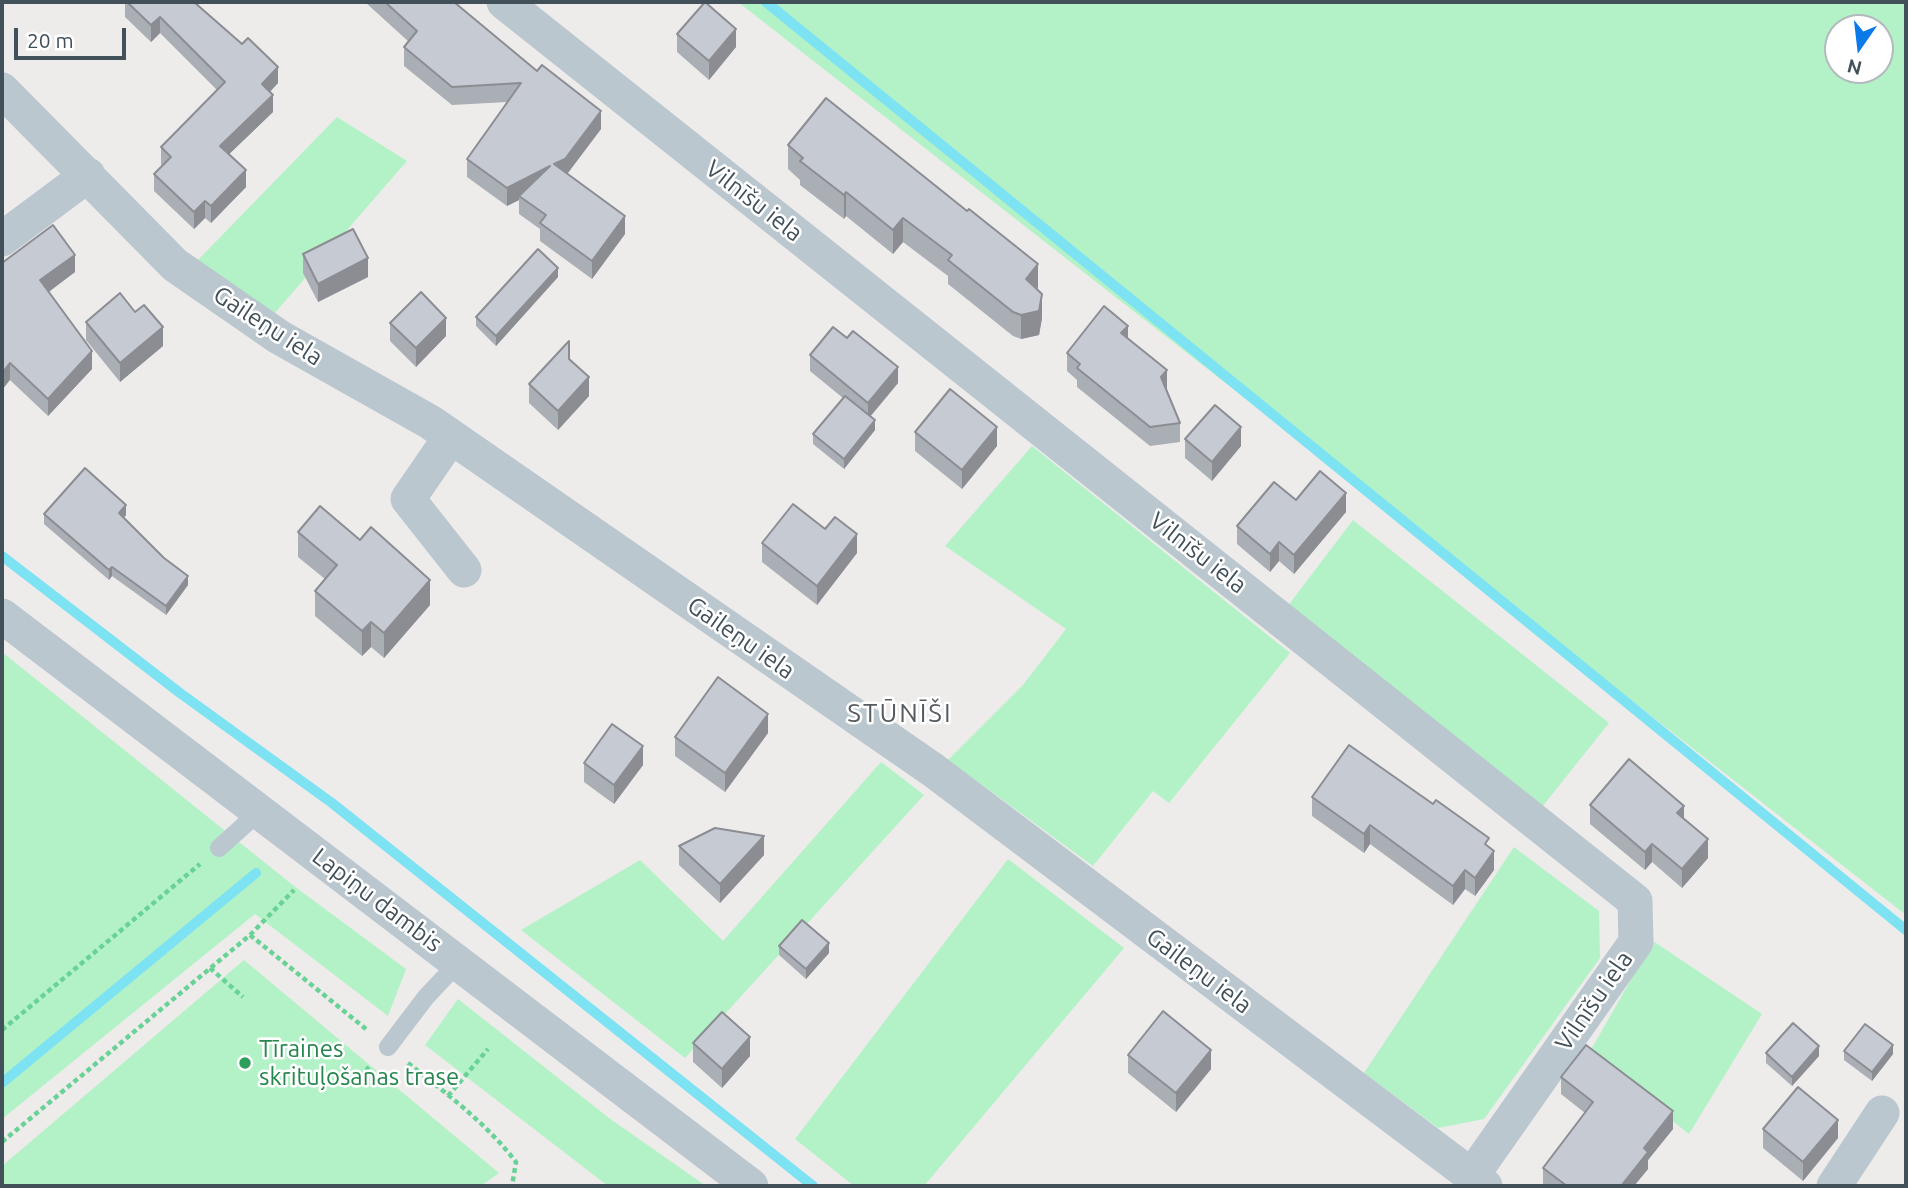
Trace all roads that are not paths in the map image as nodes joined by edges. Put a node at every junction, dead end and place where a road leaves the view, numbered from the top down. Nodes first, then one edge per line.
1 (504, 2) edge
2 (2, 90) edge
3 (88, 176) junction
4 (2, 239) edge
5 (450, 438) junction
6 (464, 570) dead end
7 (2, 616) edge
8 (260, 811) junction
9 (219, 848) road end
10 (458, 963) junction
11 (387, 1047) dead end
12 (1882, 1113) dead end
13 (1478, 1182) edge
14 (751, 1186) edge
15 (1834, 1186) edge

1 - 13 street, Vilnīšu iela
2 - 3 street, Gaileņu iela
3 - 4 street
3 - 5 street, Gaileņu iela
5 - 6 street
5 - 13 street, Gaileņu iela
7 - 8 street, Lapiņu dambis
8 - 9 lane
8 - 10 street, Lapiņu dambis
10 - 11 lane
10 - 14 street, Lapiņu dambis
12 - 15 street

